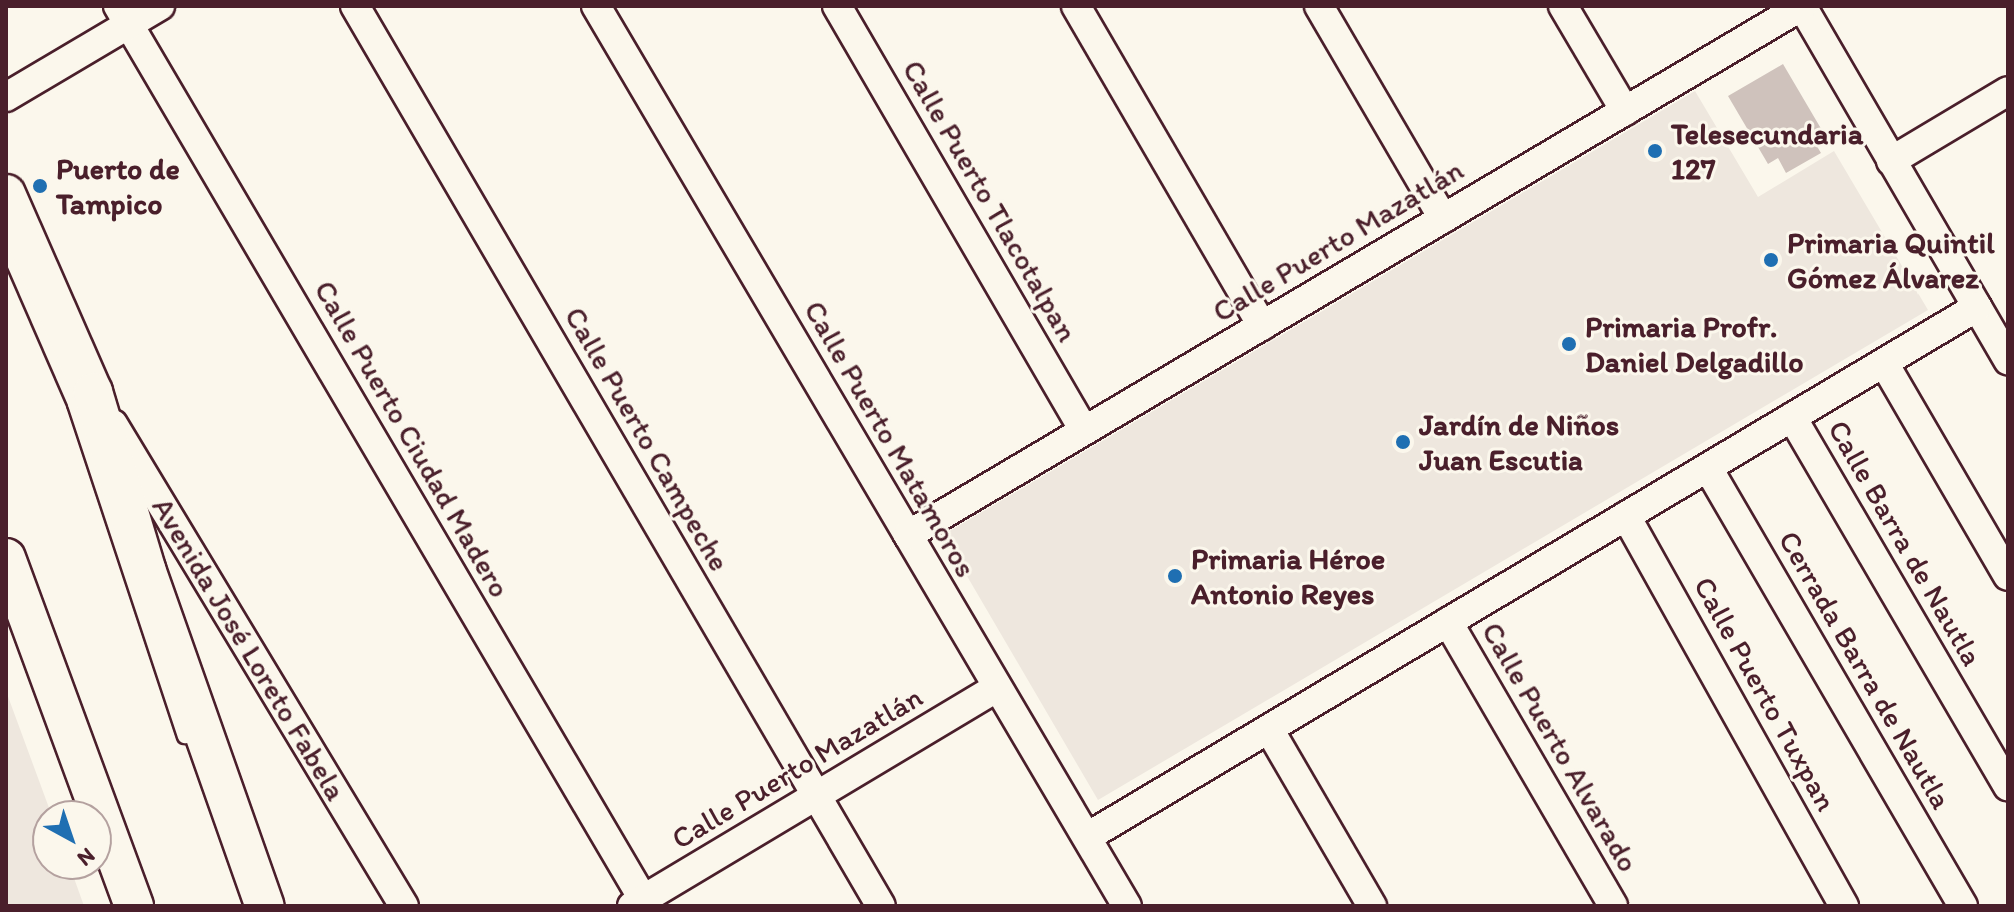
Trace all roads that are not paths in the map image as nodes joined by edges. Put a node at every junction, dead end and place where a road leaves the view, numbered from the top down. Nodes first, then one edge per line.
1 (160, 6) edge
2 (355, 6) edge
3 (596, 6) edge
4 (837, 6) edge
5 (1076, 6) edge
6 (1319, 6) edge
7 (1563, 6) edge
8 (1802, 6) edge
9 (124, 15) edge
10 (2008, 91) edge
11 (6, 97) edge
12 (1625, 111) junction
13 (1891, 161) junction
14 (6, 194) edge
15 (1443, 218) junction
16 (6, 245) edge
17 (1977, 307) junction
18 (1262, 326) junction
19 (2008, 360) edge
20 (1884, 363) junction
21 (93, 392) junction
22 (1792, 417) junction
23 (1084, 430) junction
24 (1708, 468) junction
25 (1626, 516) junction
26 (908, 535) junction
27 (6, 558) edge
28 (2008, 576) edge
29 (1448, 622) junction
30 (996, 688) junction
31 (1269, 729) junction
32 (2008, 787) edge
33 (816, 796) junction
34 (1087, 837) junction
35 (641, 904) edge
36 (134, 906) edge
37 (246, 906) edge
38 (265, 906) edge
39 (404, 906) edge
40 (881, 906) edge
41 (1127, 906) edge
42 (1372, 906) edge
43 (1613, 906) edge
44 (1844, 906) edge
45 (1963, 906) edge

1 - 9 street
2 - 33 street, Calle Puerto Campeche
3 - 26 street, Calle Puerto Matamoros
4 - 23 street, Calle Puerto Tlacotalpan
5 - 18 street
6 - 15 street
7 - 12 street
8 - 12 street, Calle Puerto Mazatlán
8 - 13 street
9 - 11 street
9 - 35 street, Calle Puerto Ciudad Madero
10 - 13 street
12 - 15 street, Calle Puerto Mazatlán
13 - 17 street
14 - 21 street, Avenida José Loreto Fabela
15 - 18 street, Calle Puerto Mazatlán
16 - 37 lane
17 - 19 street
17 - 20 street
18 - 23 street, Calle Puerto Mazatlán
20 - 22 street
20 - 28 street
21 - 38 street, Avenida José Loreto Fabela
21 - 39 street, Avenida José Loreto Fabela
22 - 24 street
22 - 32 street, Calle Barra de Nautla
23 - 26 street, Calle Puerto Mazatlán
24 - 25 street
24 - 45 street, Cerrada Barra de Nautla
25 - 29 street
25 - 44 street, Calle Puerto Tuxpan
26 - 30 street, Calle Puerto Matamoros
27 - 36 street
29 - 31 street
29 - 43 street, Calle Puerto Alvarado
30 - 33 street, Calle Puerto Mazatlán
30 - 34 street, Calle Puerto Matamoros
31 - 34 street
31 - 42 street
33 - 35 street, Calle Puerto Mazatlán
33 - 40 street, Calle Puerto Campeche
34 - 41 street, Calle Puerto Matamoros

